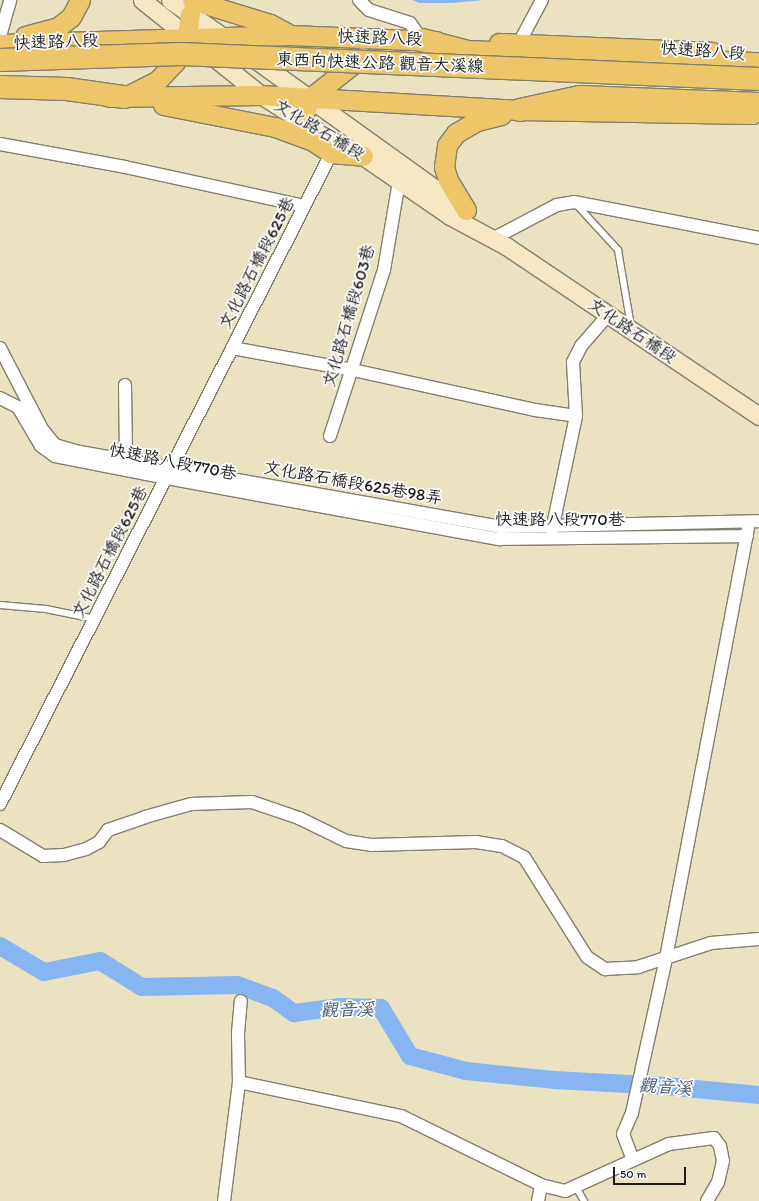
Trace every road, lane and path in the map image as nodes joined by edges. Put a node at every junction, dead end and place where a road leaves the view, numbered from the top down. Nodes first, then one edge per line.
1 (10, 0) edge
2 (80, 0) edge
3 (142, 0) edge
4 (170, 0) edge
5 (359, 0) edge
6 (542, 0) edge
7 (191, 7) edge
8 (290, 35) junction
9 (0, 36) edge
10 (222, 36) junction
11 (187, 38) junction
12 (422, 40) junction
13 (519, 43) junction
14 (0, 44) edge
15 (759, 55) edge
16 (0, 60) edge
17 (759, 64) edge
18 (0, 72) edge
19 (759, 72) edge
20 (0, 79) edge
21 (759, 79) edge
22 (0, 87) edge
23 (759, 87) edge
24 (261, 95) junction
25 (759, 95) edge
26 (0, 96) edge
27 (124, 97) junction
28 (310, 98) junction
29 (759, 104) edge
30 (520, 110) junction
31 (759, 114) edge
32 (302, 120) junction
33 (0, 144) edge
34 (334, 148) junction
35 (363, 156) joint
36 (400, 181) junction
37 (574, 202) junction
38 (304, 206) junction
39 (466, 210) junction
40 (759, 238) edge
41 (501, 242) junction
42 (608, 315) junction
43 (632, 331) junction
44 (0, 348) edge
45 (232, 348) junction
46 (353, 370) junction
47 (125, 385) dead end
48 (0, 398) edge
49 (576, 416) junction
50 (759, 416) edge
51 (330, 436) dead end
52 (126, 458) junction
53 (168, 473) junction
54 (754, 521) edge
55 (554, 524) junction
56 (747, 536) junction
57 (551, 537) junction
58 (0, 606) edge
59 (95, 619) junction
60 (0, 804) edge
61 (0, 830) edge
62 (759, 940) edge
63 (666, 958) junction
64 (240, 1001) dead end
65 (239, 1082) junction
66 (633, 1160) junction
67 (541, 1185) junction
68 (576, 1187) junction
69 (224, 1201) edge
70 (538, 1201) edge
71 (584, 1201) edge
72 (707, 1201) edge

1 - 9 street
2 - 14 main road
3 - 11 main road, 文化路石橋段
4 - 7 main road, 文化路石橋段
5 - 12 street
6 - 13 street
7 - 8 main road
7 - 10 main road, 文化路石橋段
7 - 11 main road
8 - 10 main road, 快速路八段
8 - 12 main road, 快速路八段
10 - 11 main road, 快速路八段
10 - 28 main road, 文化路石橋段
11 - 14 main road, 快速路八段
11 - 24 main road, 文化路石橋段
11 - 27 main road
12 - 13 main road, 快速路八段
12 - 17 highway
12 - 19 main road
12 - 28 main road
13 - 15 main road, 快速路八段
16 - 21 highway, 東西向快速公路 觀音大溪線, bridge
18 - 23 highway, 東西向快速公路 觀音大溪線
20 - 27 main road
22 - 27 highway
24 - 27 main road
24 - 28 main road
24 - 32 main road, 文化路石橋段
25 - 30 main road
26 - 27 main road
27 - 34 main road
28 - 30 main road
28 - 32 main road
28 - 39 main road, 文化路石橋段
29 - 30 highway
30 - 31 main road
30 - 39 main road
32 - 34 main road, 文化路石橋段
33 - 38 street
34 - 35 main road
34 - 38 street, 文化路石橋段625巷
35 - 36 main road, 文化路石橋段
36 - 41 main road, 文化路石橋段
36 - 46 street, 文化路石橋段603巷
37 - 40 street
37 - 41 street
37 - 43 lane
38 - 45 street, 文化路石橋段625巷
39 - 41 main road, 文化路石橋段
41 - 42 main road, 文化路石橋段
42 - 43 main road, 文化路石橋段
42 - 49 street
43 - 50 main road, 文化路石橋段
44 - 52 street, 文化路石橋段625巷98弄
45 - 46 street
45 - 53 street, 文化路石橋段625巷
46 - 49 street
46 - 51 street, 文化路石橋段603巷
47 - 52 street
48 - 53 street, 快速路八段770巷
49 - 55 street
52 - 53 street, 文化路石橋段625巷98弄
53 - 55 street, 文化路石橋段625巷98弄
53 - 57 street, 快速路八段770巷
53 - 59 street, 文化路石橋段625巷
54 - 55 street, 文化路石橋段625巷98弄
54 - 56 street
55 - 57 street
56 - 57 street, 快速路八段770巷
56 - 63 street
58 - 59 lane
59 - 60 street, 文化路石橋段625巷
61 - 63 street
62 - 63 street
63 - 66 street
64 - 65 street
65 - 67 street
65 - 69 street
66 - 68 street
66 - 72 street
67 - 68 street
67 - 70 street
68 - 71 lane

